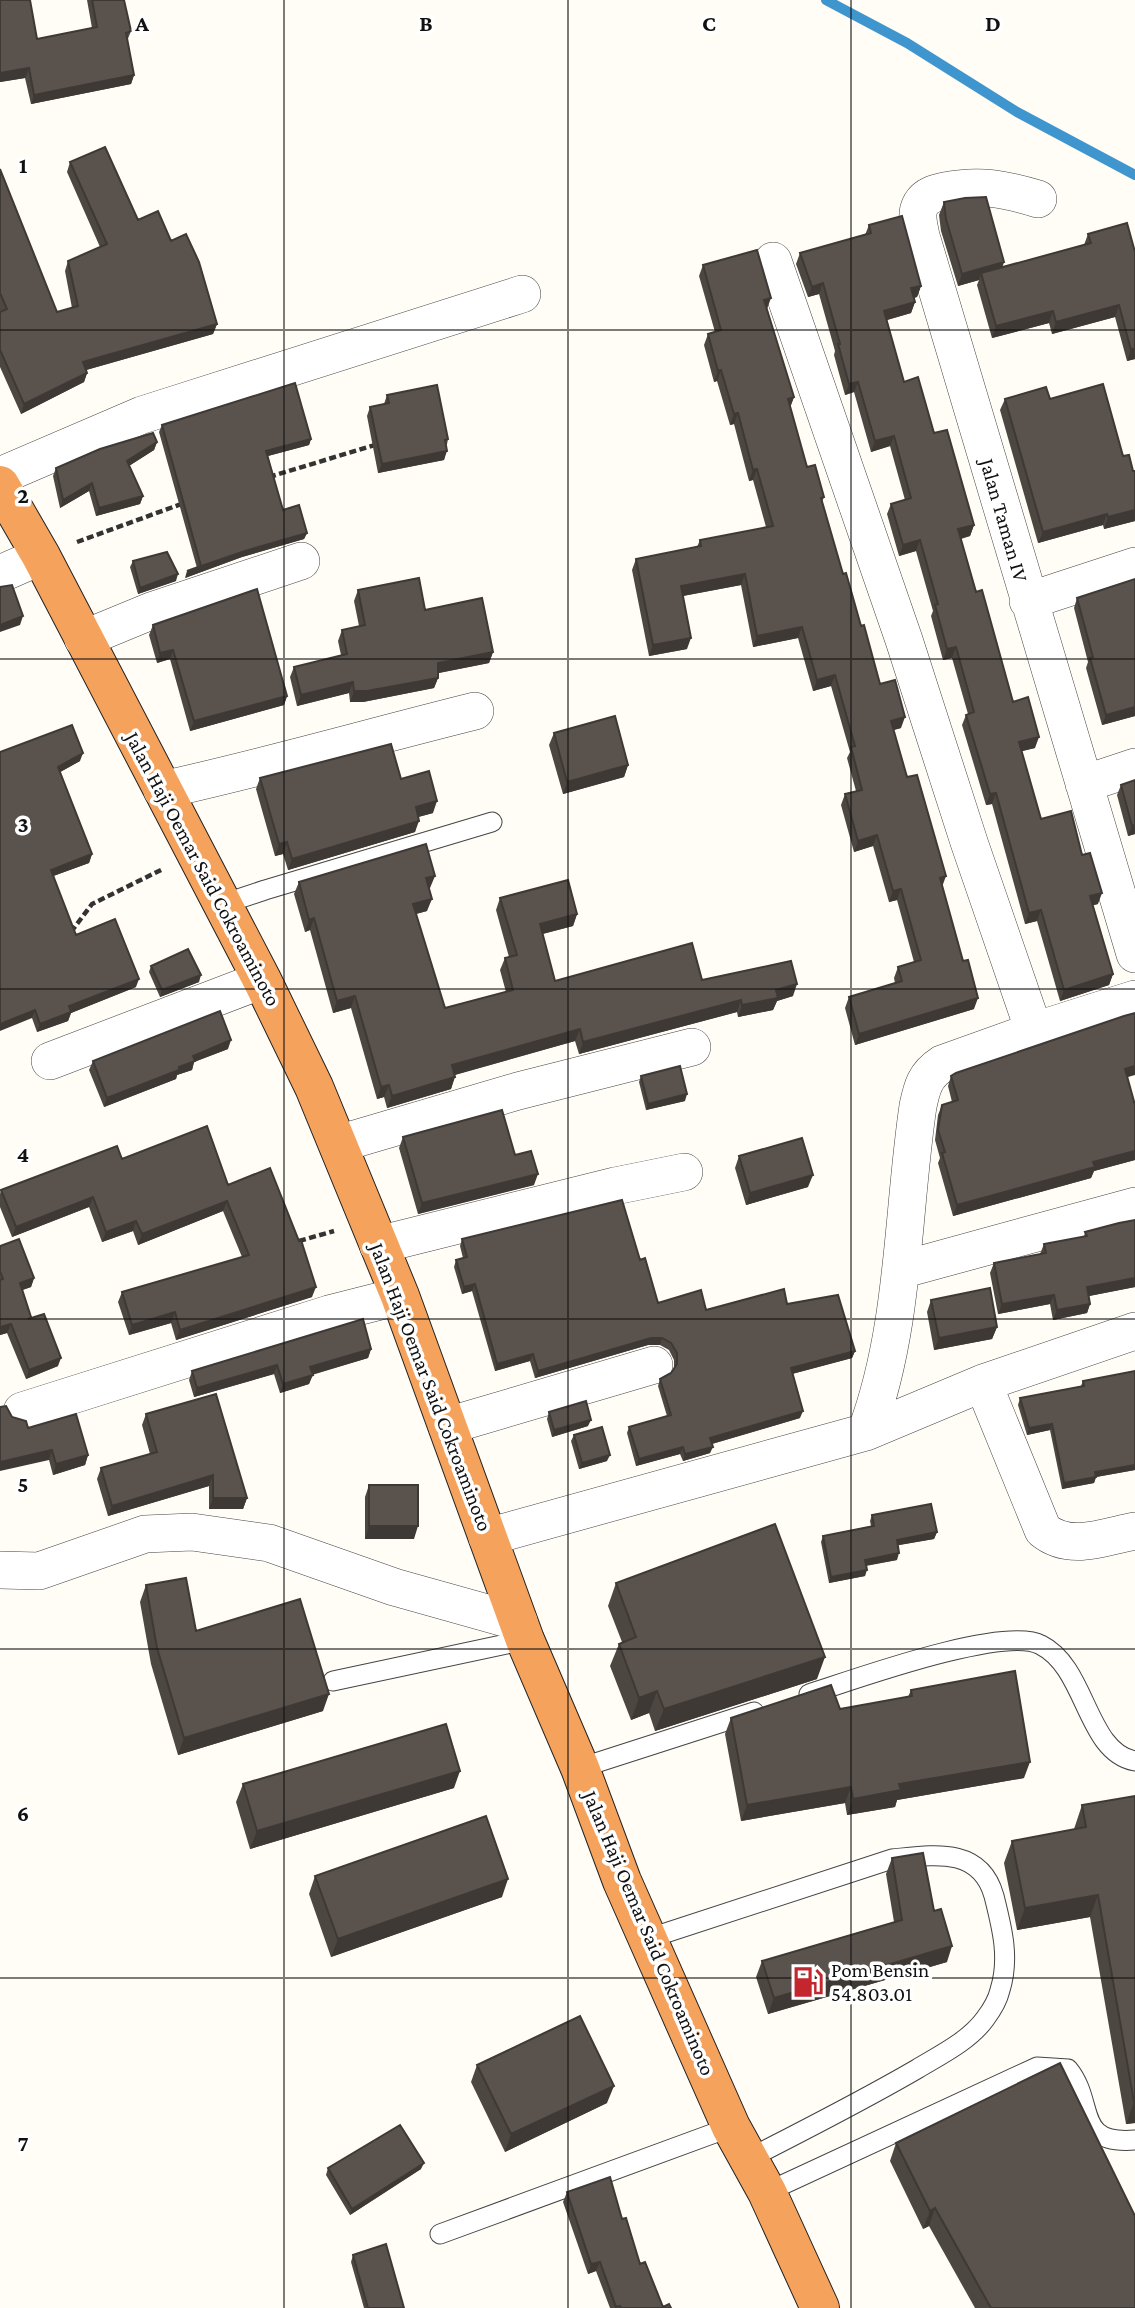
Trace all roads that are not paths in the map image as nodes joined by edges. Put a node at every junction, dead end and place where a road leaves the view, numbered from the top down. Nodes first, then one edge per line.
1 (1038, 199) dead end
2 (773, 261) dead end
3 (522, 294) dead end
4 (0, 476) edge
5 (0, 485) edge
6 (41, 556) junction
7 (301, 561) dead end
8 (1135, 566) edge
9 (0, 574) edge
10 (1028, 601) junction
11 (83, 639) junction
12 (475, 711) dead end
13 (1135, 767) edge
14 (1084, 785) junction
15 (162, 790) junction
16 (492, 822) dead end
17 (223, 904) junction
18 (1135, 954) edge
19 (262, 980) junction
20 (1135, 999) edge
21 (1034, 1031) junction
22 (692, 1046) dead end
23 (50, 1061) dead end
24 (338, 1144) junction
25 (684, 1172) dead end
26 (1135, 1206) edge
27 (373, 1233) junction
28 (901, 1270) junction
29 (401, 1296) junction
30 (1135, 1331) edge
31 (654, 1364) dead end
32 (983, 1383) junction
33 (22, 1411) dead end
34 (447, 1426) junction
35 (866, 1432) junction
36 (1135, 1531) edge
37 (487, 1537) junction
38 (0, 1570) edge
39 (522, 1631) junction
40 (332, 1681) dead end
41 (795, 1699) edge
42 (769, 1707) edge
43 (1135, 1761) edge
44 (580, 1768) junction
45 (647, 1939) junction
46 (1135, 2140) edge
47 (739, 2143) junction
48 (767, 2192) junction
49 (440, 2234) dead end
50 (820, 2308) edge

1 - 10 street, Jalan Taman IV
2 - 21 street
3 - 4 street
5 - 6 highway, Jalan Haji Oemar Said Cokroaminoto
6 - 9 street
6 - 11 highway, Jalan Haji Oemar Said Cokroaminoto
7 - 11 street
8 - 10 street
10 - 14 street, Jalan Taman IV
11 - 15 highway, Jalan Haji Oemar Said Cokroaminoto
12 - 15 street
13 - 14 street
14 - 18 street, Jalan Taman IV
15 - 17 highway, Jalan Haji Oemar Said Cokroaminoto
16 - 17 lane
17 - 19 highway, Jalan Haji Oemar Said Cokroaminoto
19 - 23 street
19 - 24 highway, Jalan Haji Oemar Said Cokroaminoto
20 - 21 street
21 - 28 street
22 - 24 street
24 - 27 highway, Jalan Haji Oemar Said Cokroaminoto
25 - 27 street
26 - 28 street
27 - 29 highway, Jalan Haji Oemar Said Cokroaminoto
28 - 35 street
29 - 33 street
29 - 34 highway, Jalan Haji Oemar Said Cokroaminoto
30 - 32 street
31 - 34 street
32 - 35 street
32 - 36 street
34 - 37 highway, Jalan Haji Oemar Said Cokroaminoto
35 - 37 street
37 - 39 highway, Jalan Haji Oemar Said Cokroaminoto
38 - 39 street
39 - 40 lane
39 - 44 highway, Jalan Haji Oemar Said Cokroaminoto
41 - 43 lane
42 - 44 lane
44 - 45 highway, Jalan Haji Oemar Said Cokroaminoto
45 - 47 highway, Jalan Haji Oemar Said Cokroaminoto
45 - 47 lane
46 - 48 lane
47 - 48 highway, Jalan Haji Oemar Said Cokroaminoto
47 - 49 lane
48 - 50 highway, Jalan Haji Oemar Said Cokroaminoto

